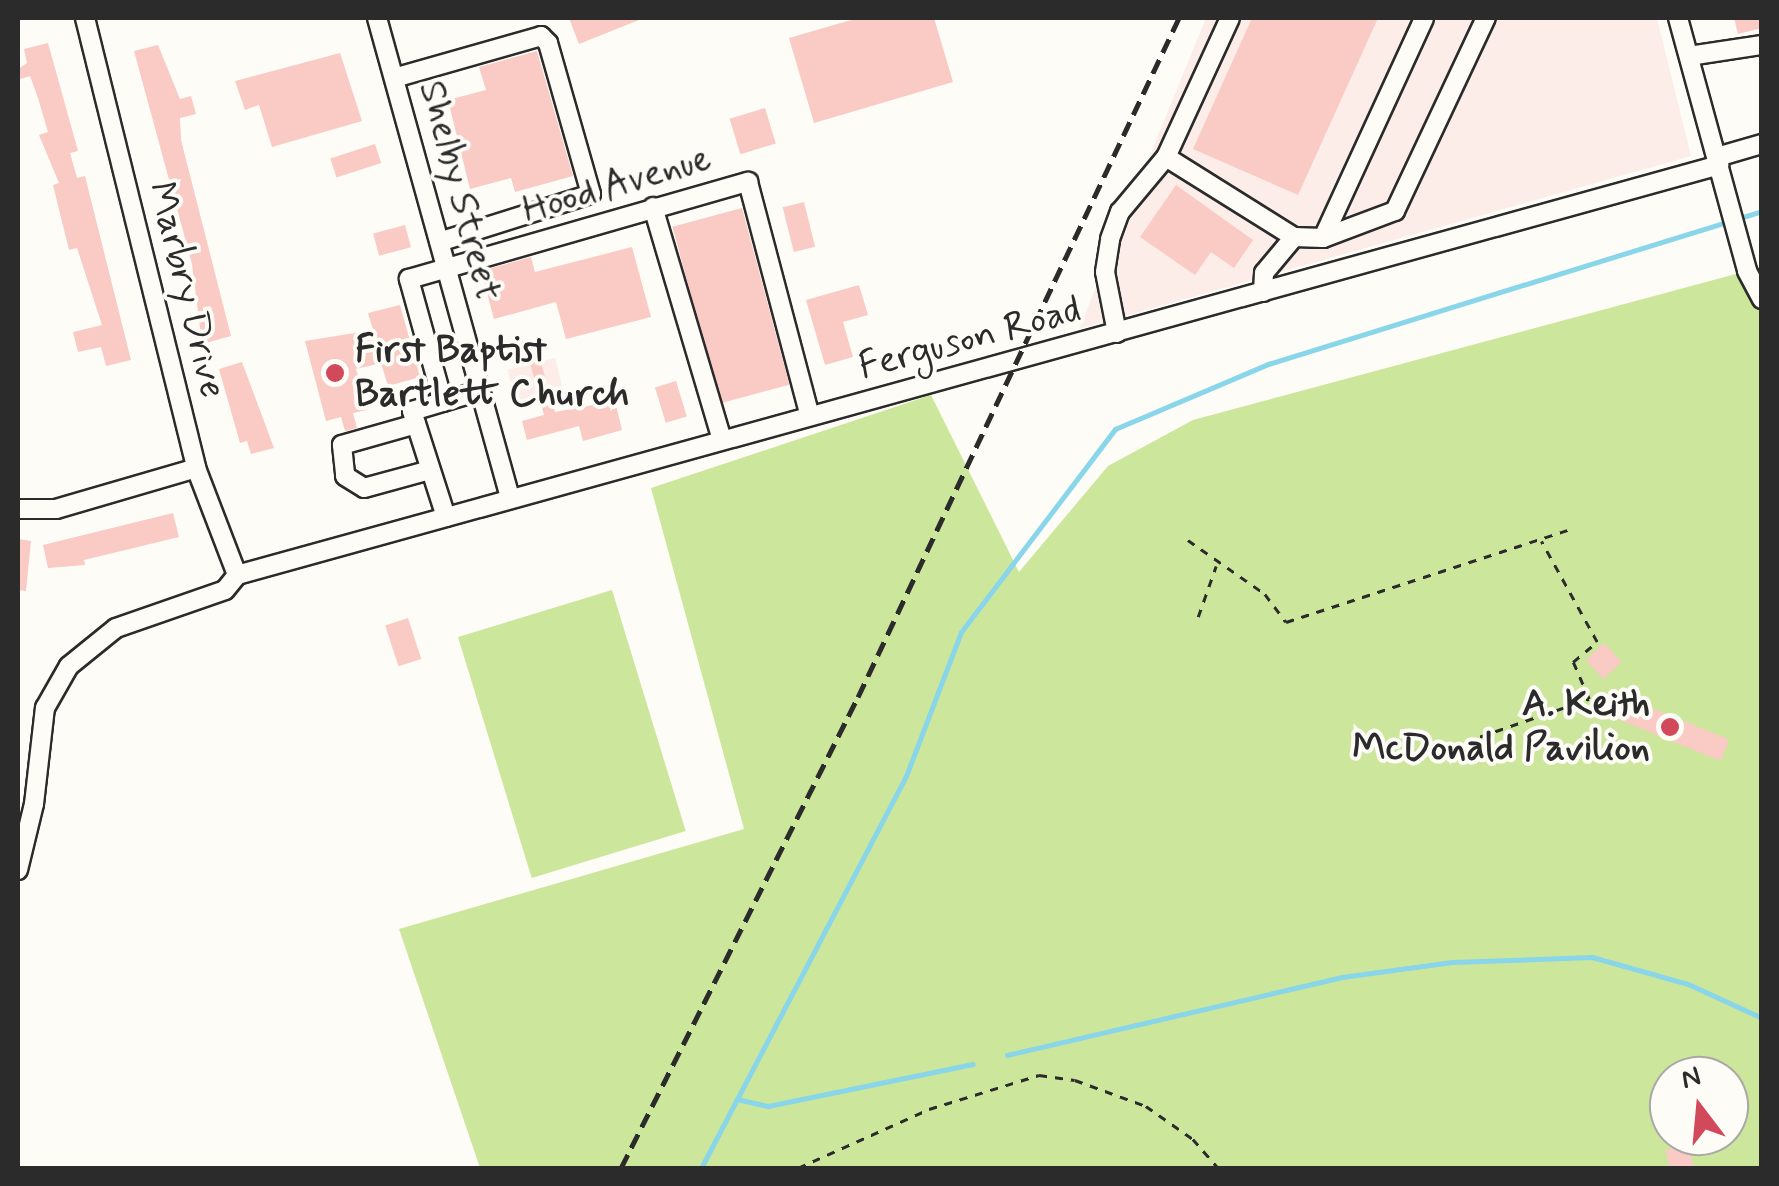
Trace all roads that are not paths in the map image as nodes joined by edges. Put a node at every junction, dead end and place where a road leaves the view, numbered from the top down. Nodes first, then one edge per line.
1 (85, 18) edge
2 (377, 18) edge
3 (1230, 18) edge
4 (1424, 18) edge
5 (1486, 18) edge
6 (1678, 18) edge
7 (1762, 45) edge
8 (1689, 56) junction
9 (394, 78) junction
10 (1762, 144) edge
11 (1166, 158) junction
12 (1718, 161) junction
13 (652, 207) junction
14 (1294, 237) junction
15 (1323, 238) junction
16 (439, 242) junction
17 (446, 267) junction
18 (1759, 288) edge
19 (1264, 292) junction
20 (1117, 332) junction
21 (480, 392) junction
22 (444, 402) junction
23 (810, 416) junction
24 (416, 424) junction
25 (722, 440) junction
26 (196, 468) junction
27 (430, 470) junction
28 (510, 498) junction
29 (18, 508) edge
30 (446, 516) junction
31 (237, 575) junction
32 (18, 870) edge

1 - 26 street, Marbry Drive
2 - 9 street, Shelby Street
3 - 11 street
4 - 15 street
5 - 15 street
6 - 8 street
7 - 8 street
8 - 12 street
9 - 16 street, Shelby Street
9 - 16 street
10 - 12 street, Ferguson Road
11 - 14 street
11 - 20 street
12 - 18 street
12 - 19 street, Ferguson Road
13 - 17 street, Hood Avenue
13 - 23 street, Hood Avenue
13 - 25 street
14 - 15 street
14 - 19 street
16 - 17 street, Shelby Street
17 - 21 street, Shelby Street
17 - 22 street, Hood Avenue
19 - 20 street, Ferguson Road
20 - 23 street, Ferguson Road
21 - 22 street
21 - 28 street, Shelby Street
22 - 24 street
23 - 25 street, Ferguson Road
24 - 27 street
24 - 27 street
25 - 28 street, Ferguson Road
26 - 29 street
26 - 31 street, Marbry Drive
27 - 30 street
28 - 30 street, Ferguson Road
30 - 31 street, Ferguson Road
31 - 32 street, Ferguson Road

